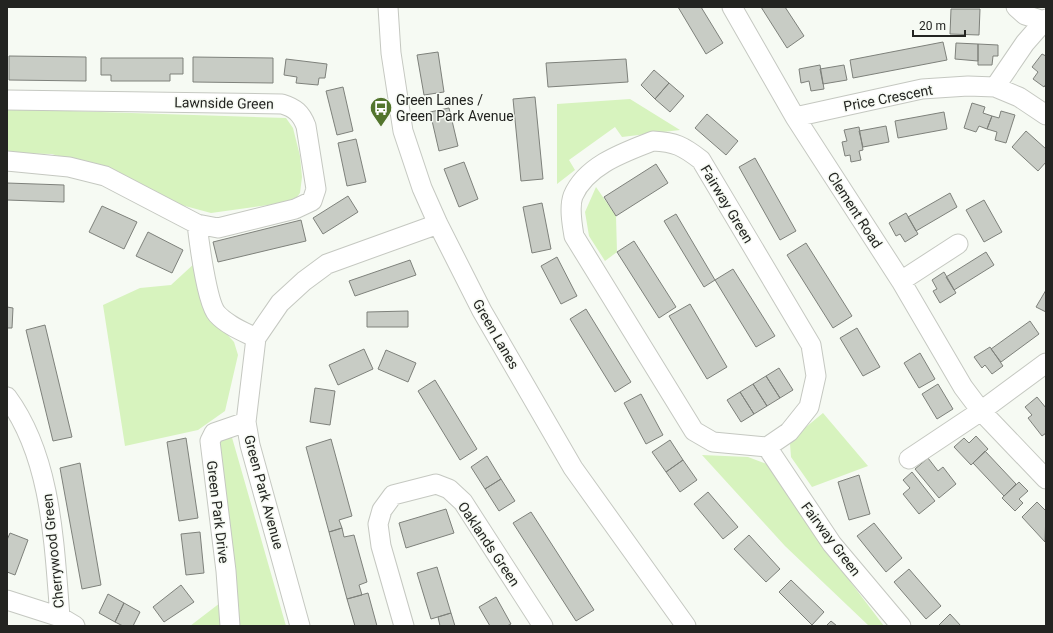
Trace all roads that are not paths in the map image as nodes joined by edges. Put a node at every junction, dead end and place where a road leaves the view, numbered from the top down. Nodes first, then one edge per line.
1 (388, 7) edge
2 (732, 7) edge
3 (1016, 7) edge
4 (1045, 20) edge
5 (996, 87) junction
6 (7, 100) edge
7 (1046, 115) edge
8 (795, 117) junction
9 (7, 161) edge
10 (196, 224) junction
11 (438, 224) junction
12 (958, 244) dead end
13 (901, 281) junction
14 (256, 338) junction
15 (1046, 363) edge
16 (7, 397) edge
17 (981, 411) junction
18 (246, 422) junction
19 (767, 447) junction
20 (909, 459) dead end
21 (1046, 479) edge
22 (7, 600) edge
23 (68, 622) edge
24 (230, 626) edge
25 (300, 626) edge
26 (404, 626) edge
27 (543, 626) edge
28 (686, 626) edge
29 (901, 626) edge

1 - 11 street, Green Lanes
2 - 8 street, Clement Road
3 - 4 street
4 - 5 street
5 - 7 street, Price Crescent
5 - 8 street, Price Crescent
6 - 10 street, Lawnside Green
8 - 13 street, Clement Road
9 - 10 street, Lawnside Green
10 - 14 street
11 - 14 street, Green Park Avenue
11 - 28 street, Green Lanes
12 - 13 street
13 - 17 street, Clement Road
14 - 18 street, Green Park Avenue
15 - 17 street
16 - 23 street, Cherrywood Green
17 - 20 street
17 - 21 street, Clement Road
18 - 24 street, Green Park Drive
18 - 25 street, Green Park Avenue
19 - 19 street, Fairway Green
19 - 29 street, Fairway Green
22 - 23 street, Cherrywood Green
26 - 27 street, Oaklands Green

